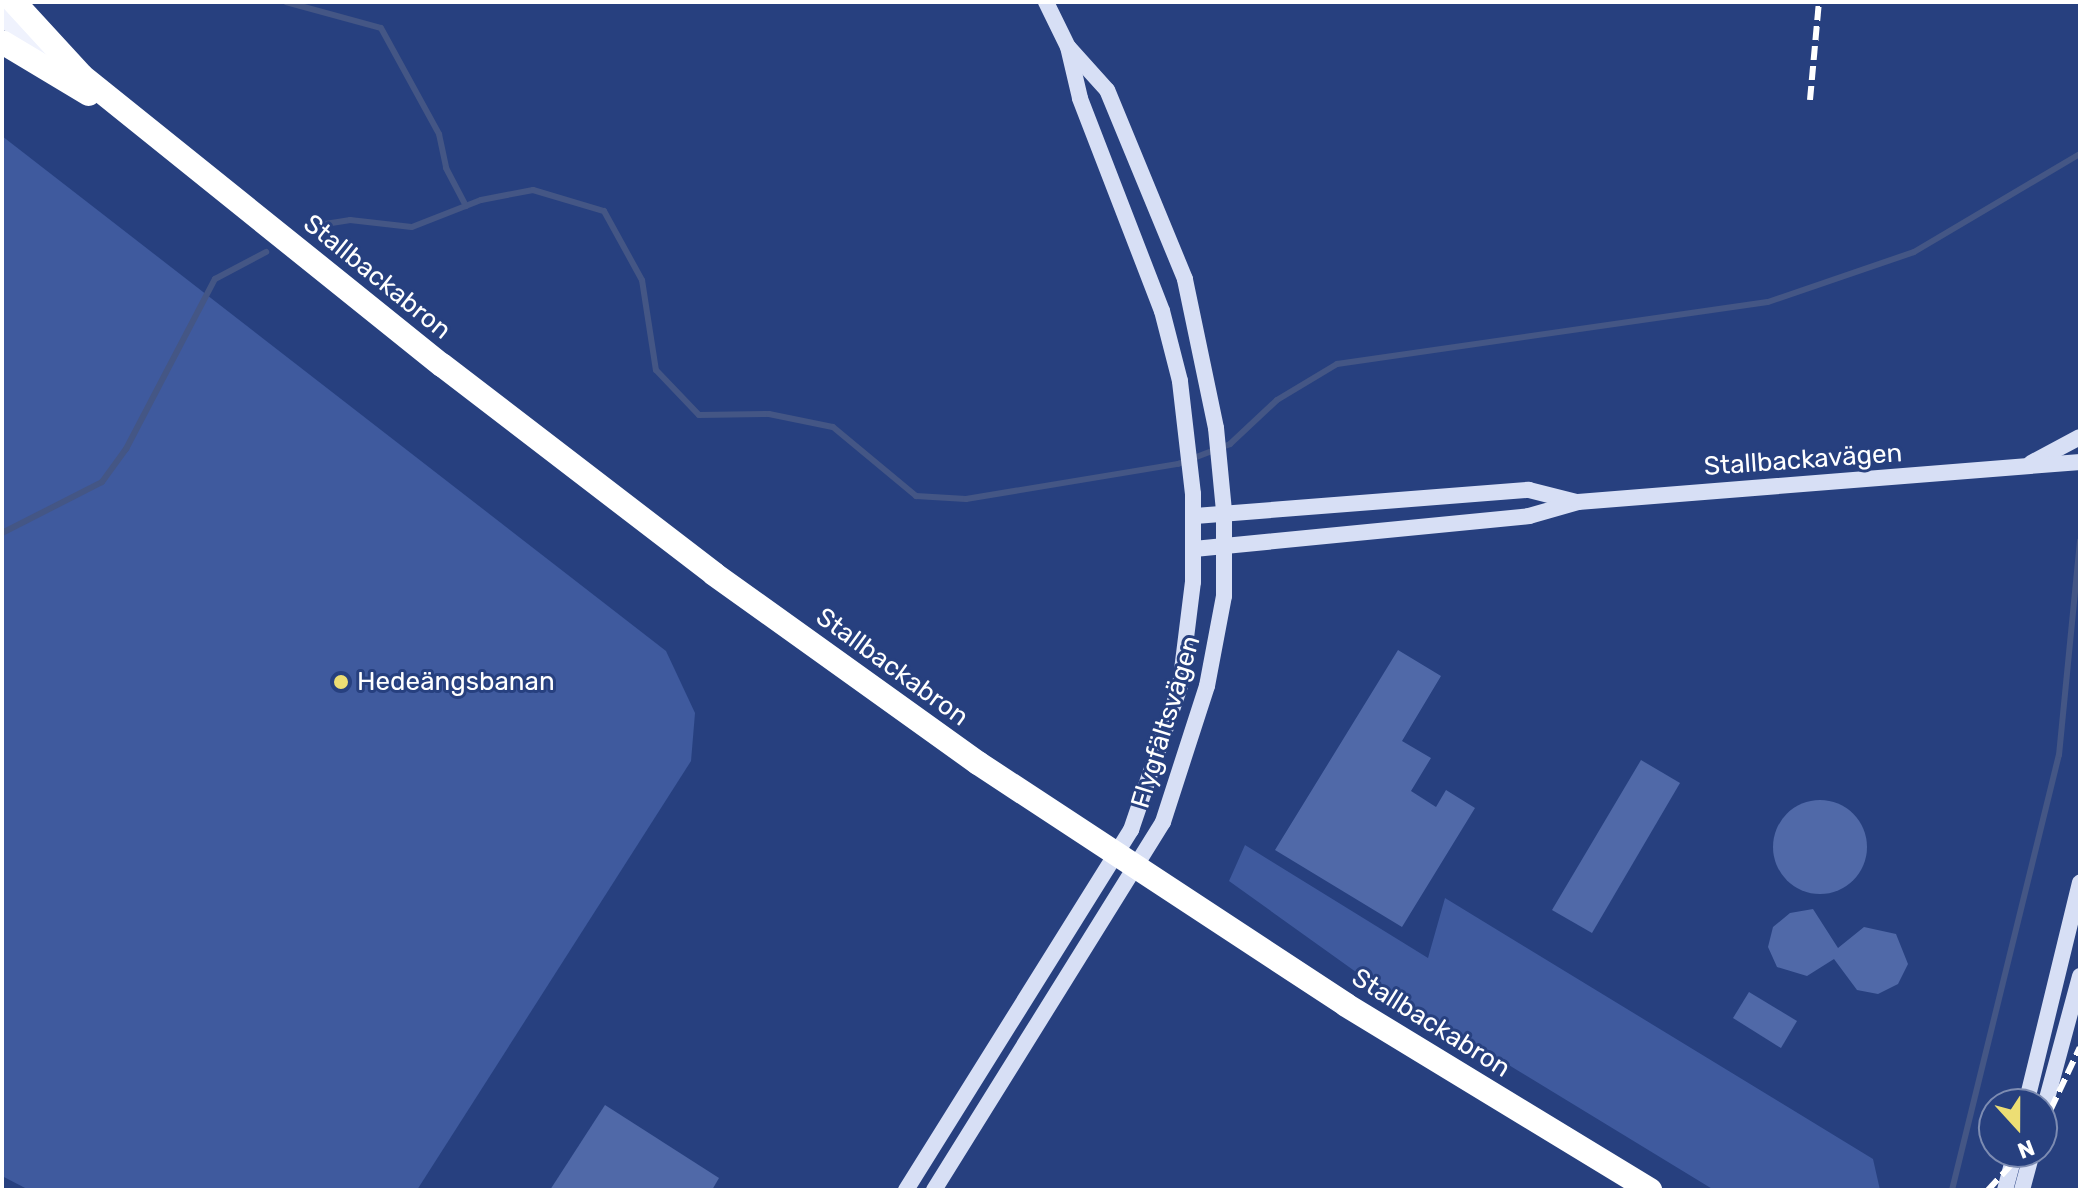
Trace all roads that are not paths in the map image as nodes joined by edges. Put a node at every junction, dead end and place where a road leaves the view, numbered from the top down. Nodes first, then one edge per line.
1 (14, 2) edge
2 (1046, 2) edge
3 (2, 16) edge
4 (2, 42) edge
5 (1068, 47) junction
6 (82, 76) junction
7 (146, 126) junction
8 (2080, 437) edge
9 (2080, 462) edge
10 (2031, 463) junction
11 (1578, 502) junction
12 (1224, 511) junction
13 (1195, 516) junction
14 (1226, 546) junction
15 (1194, 549) junction
16 (2080, 882) edge
17 (2080, 976) edge
18 (2030, 1088) edge
19 (2050, 1088) edge
20 (2011, 1168) edge
21 (2028, 1168) edge
22 (906, 1190) edge
23 (934, 1190) edge
24 (1650, 1190) edge
25 (2005, 1190) edge
26 (2022, 1190) edge

1 - 6 highway
2 - 5 street, Flygfältsvägen
3 - 6 main road
4 - 7 highway
5 - 12 street, Flygfältsvägen
5 - 13 street, Flygfältsvägen
6 - 7 highway
7 - 24 highway, Stallbackabron, bridge
8 - 10 street, Stallbackavägen
9 - 10 street, Stallbackavägen
10 - 11 street, Stallbackavägen
11 - 12 street, Stallbackavägen
11 - 14 street, Stallbackavägen
12 - 13 street, Stallbackavägen
12 - 14 street, Flygfältsvägen
13 - 15 street, Flygfältsvägen
14 - 15 street, Stallbackavägen
14 - 23 street, Flygfältsvägen
15 - 22 street, Flygfältsvägen
16 - 18 street
17 - 19 street
20 - 25 street
21 - 26 street

